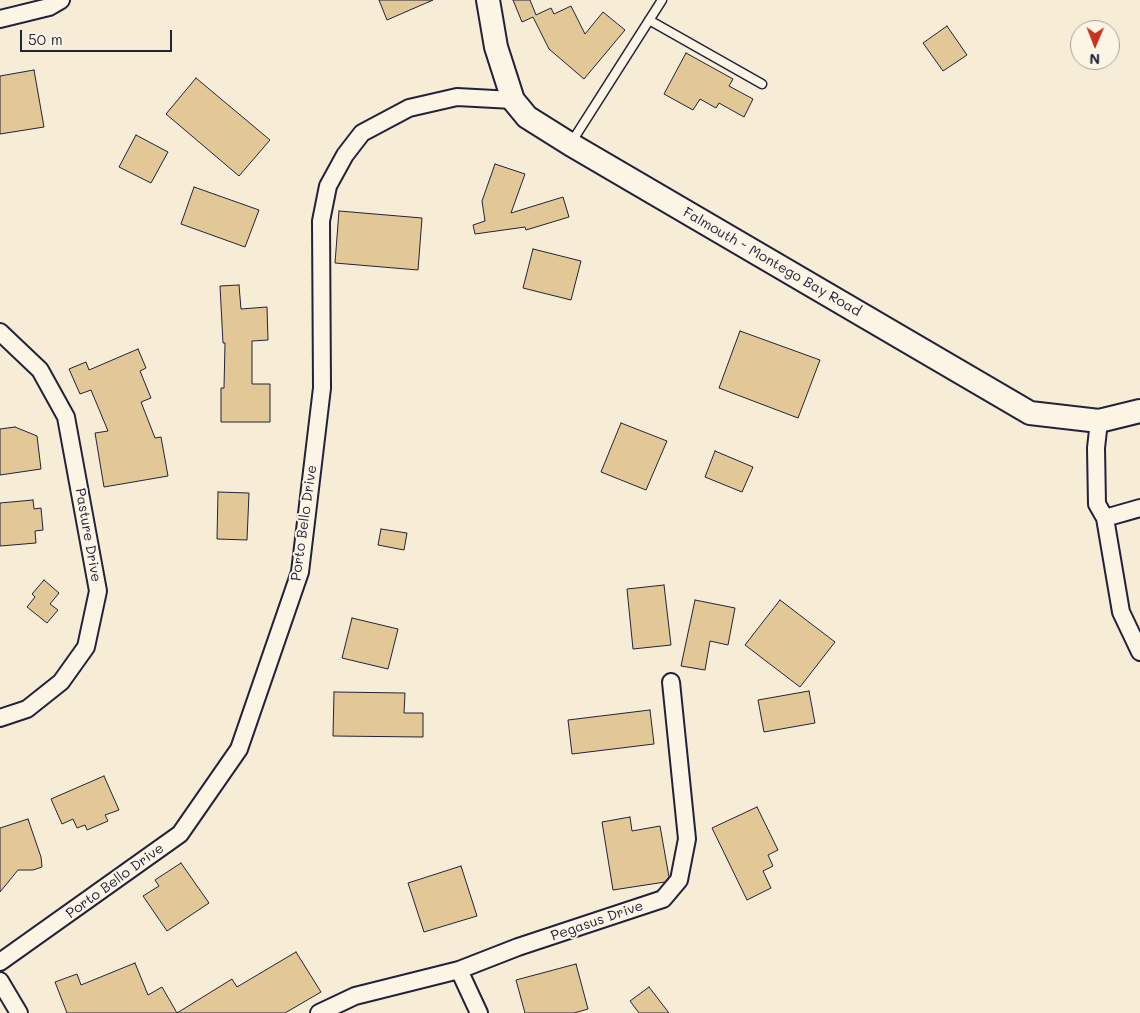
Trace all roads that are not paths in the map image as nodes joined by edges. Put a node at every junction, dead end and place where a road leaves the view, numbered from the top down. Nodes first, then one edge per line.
1 (61, 0) edge
2 (488, 0) edge
3 (662, 0) edge
4 (0, 19) edge
5 (649, 20) junction
6 (762, 84) dead end
7 (513, 100) junction
8 (570, 144) junction
9 (0, 332) edge
10 (1140, 411) edge
11 (1100, 421) junction
12 (1140, 508) edge
13 (1104, 518) junction
14 (1140, 652) edge
15 (671, 682) dead end
16 (0, 718) edge
17 (0, 962) edge
18 (459, 970) junction
19 (0, 981) edge
20 (19, 1013) edge
21 (319, 1013) edge
22 (479, 1013) edge

1 - 4 street
2 - 7 main road, Falmouth - Montego Bay Road
3 - 5 lane
5 - 6 lane
5 - 8 lane
7 - 8 main road, Falmouth - Montego Bay Road
7 - 17 street, Porto Bello Drive
8 - 11 main road, Falmouth - Montego Bay Road
9 - 16 street, Pasture Drive
10 - 11 main road, Falmouth - Montego Bay Road
11 - 13 street
12 - 13 street
13 - 14 street
15 - 18 street, Pegasus Drive
18 - 21 street, Pegasus Drive
18 - 22 street
19 - 20 street

